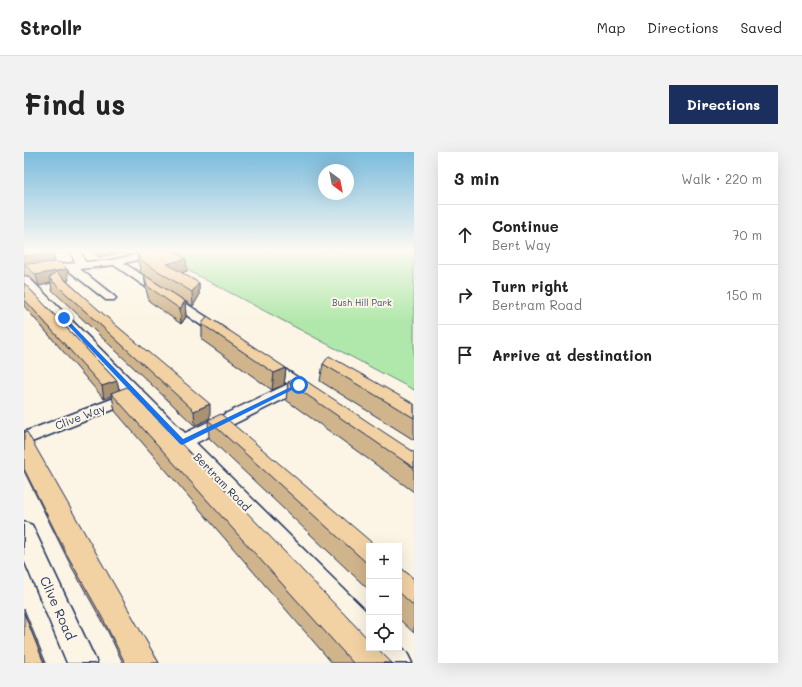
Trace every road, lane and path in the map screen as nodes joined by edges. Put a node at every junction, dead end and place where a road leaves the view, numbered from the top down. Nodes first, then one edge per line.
1 (84, 274) edge
2 (134, 274) edge
3 (24, 279) edge
4 (110, 298) dead end
5 (234, 341) edge
6 (254, 354) edge
7 (299, 385) junction
8 (136, 395) junction
9 (324, 402) edge
10 (24, 439) edge
11 (182, 442) junction
12 (24, 532) edge
13 (366, 631) edge
14 (386, 651) edge
15 (82, 663) edge
16 (397, 663) edge

1 - 4 street
2 - 5 street
3 - 8 street, Bertram Road
6 - 7 street
7 - 9 street
7 - 11 street
8 - 10 street, Clive Way
8 - 11 street, Bertram Road
11 - 13 street, Bertram Road
12 - 15 street, Clive Road
14 - 16 street

